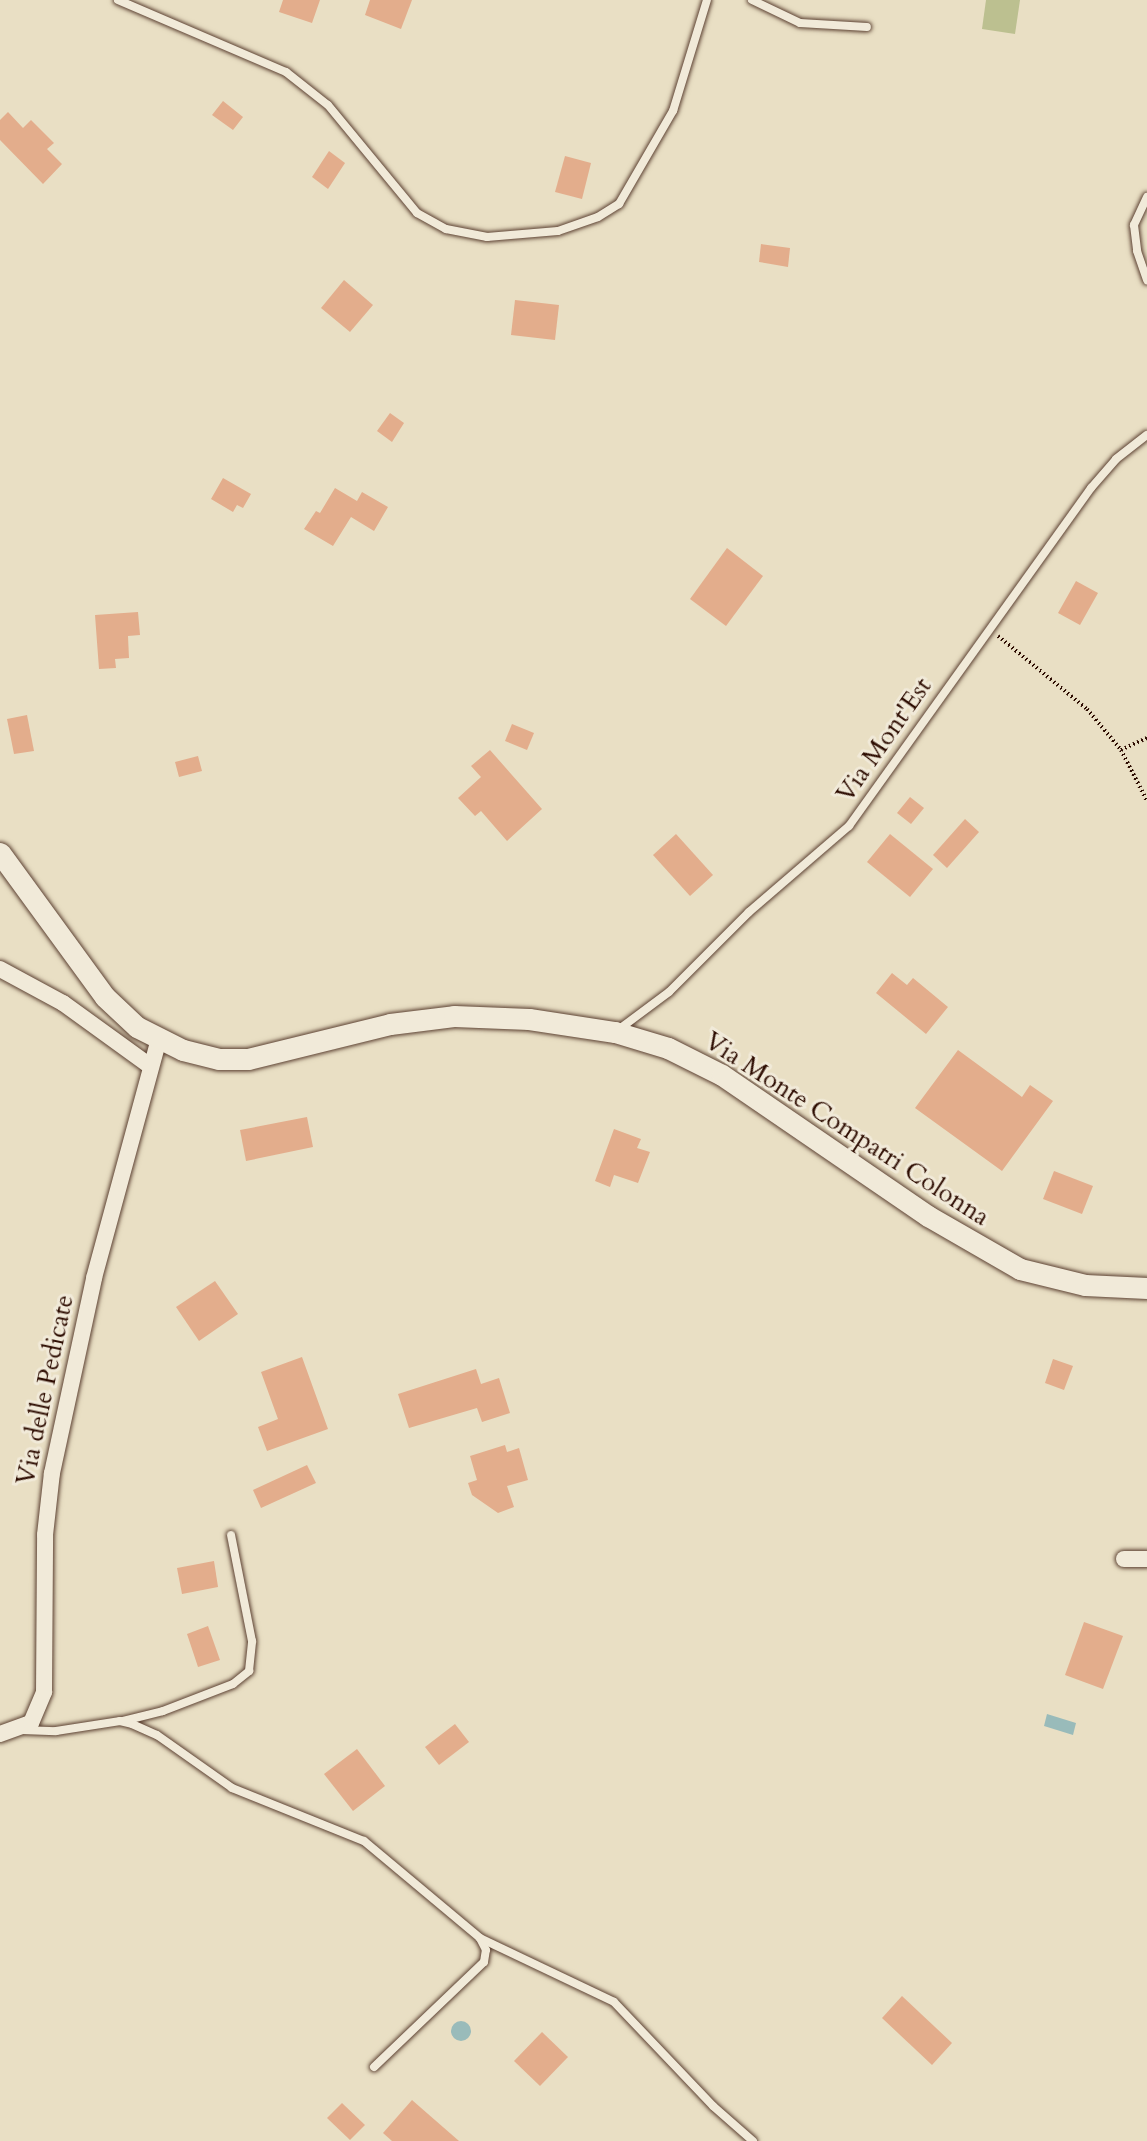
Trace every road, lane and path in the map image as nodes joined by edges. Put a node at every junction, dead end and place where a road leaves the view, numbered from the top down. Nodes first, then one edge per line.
1 (118, 0) edge
2 (707, 0) edge
3 (752, 0) edge
4 (867, 27) dead end
5 (1147, 197) edge
6 (1147, 280) edge
7 (1147, 435) edge
8 (989, 628) junction
9 (1147, 738) edge
10 (1121, 750) junction
11 (1147, 801) edge
12 (0, 853) edge
13 (0, 969) edge
14 (615, 1032) junction
15 (159, 1039) junction
16 (150, 1066) junction
17 (1147, 1288) edge
18 (231, 1535) dead end
19 (1125, 1559) dead end
20 (1147, 1559) edge
21 (120, 1721) junction
22 (17, 1730) junction
23 (0, 1734) edge
24 (480, 1938) junction
25 (374, 2067) dead end
26 (753, 2141) edge

1 - 2 lane
3 - 4 lane
5 - 6 lane
7 - 8 lane, Via Mont'Est
8 - 10 path
8 - 14 lane, Via Mont'Est
9 - 10 path
10 - 11 path
12 - 15 street, Via Monte Compatri Colonna
13 - 16 street
14 - 15 street, Via Monte Compatri Colonna
14 - 17 street, Via Monte Compatri Colonna
15 - 16 street, Via delle Pedicate
16 - 22 street, Via delle Pedicate
18 - 21 lane
19 - 20 street
21 - 22 lane
21 - 24 lane
22 - 23 street
24 - 25 lane
24 - 26 lane

